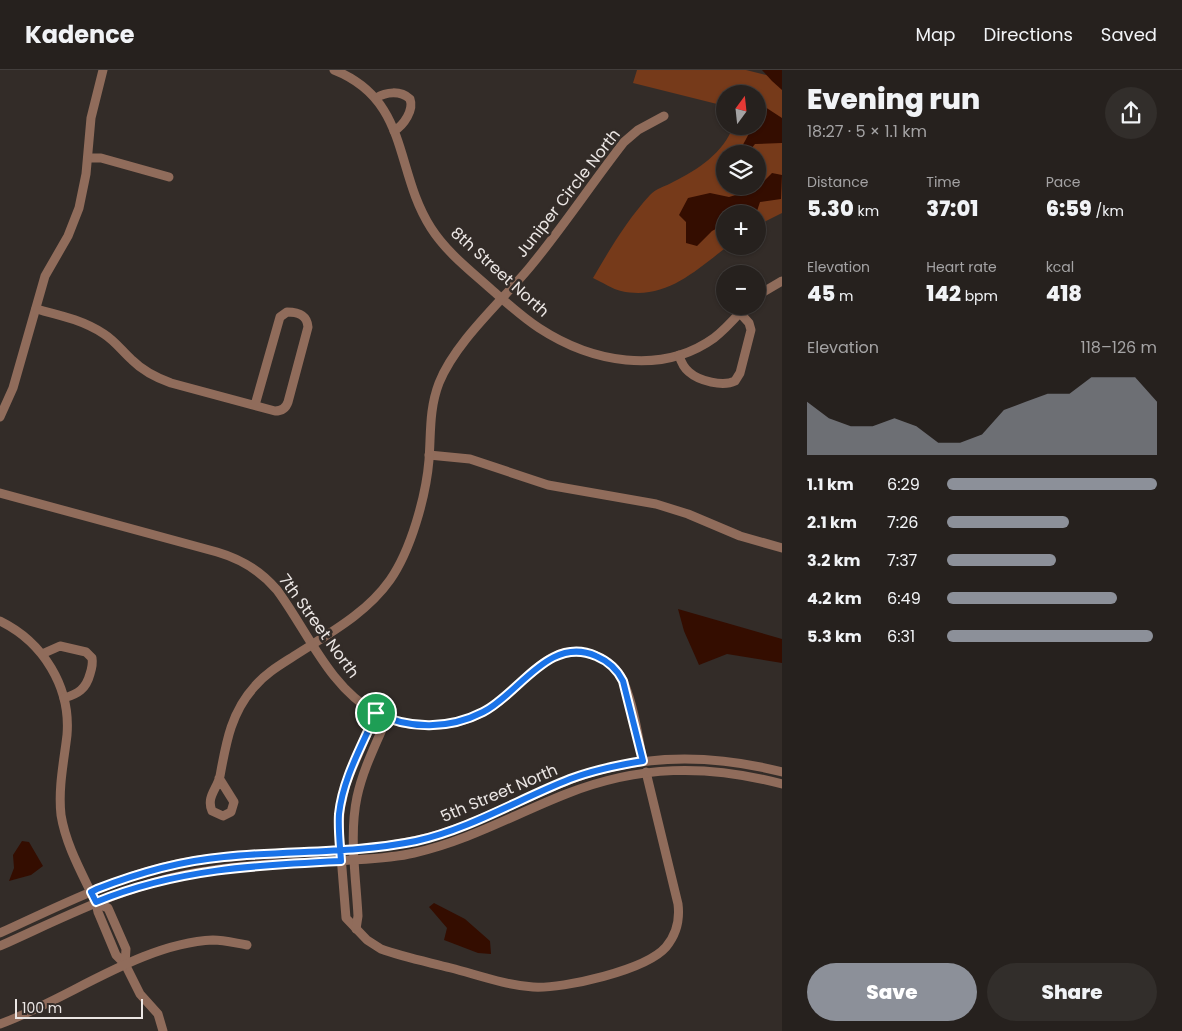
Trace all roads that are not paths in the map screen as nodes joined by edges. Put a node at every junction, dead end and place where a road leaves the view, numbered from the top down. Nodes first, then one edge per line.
1 (103, 70) edge
2 (334, 70) edge
3 (376, 98) junction
4 (664, 116) dead end
5 (394, 130) junction
6 (88, 158) junction
7 (169, 177) dead end
8 (782, 281) edge
9 (766, 291) edge
10 (503, 299) junction
11 (36, 309) junction
12 (738, 315) edge
13 (746, 315) edge
14 (679, 355) junction
15 (255, 405) junction
16 (0, 417) edge
17 (429, 455) junction
18 (0, 493) edge
19 (782, 548) edge
20 (0, 621) edge
21 (313, 644) junction
22 (42, 654) junction
23 (64, 698) junction
24 (376, 713) junction
25 (387, 718) junction
26 (643, 761) junction
27 (646, 772) junction
28 (782, 772) edge
29 (220, 778) dead end
30 (782, 784) edge
31 (354, 848) junction
32 (340, 849) junction
33 (355, 860) junction
34 (341, 861) junction
35 (91, 892) junction
36 (96, 902) junction
37 (356, 929) junction
38 (0, 933) edge
39 (247, 945) dead end
40 (0, 946) edge
41 (126, 964) junction
42 (0, 1024) edge
43 (163, 1031) edge

1 - 6 street
2 - 3 street, 8th Street North
3 - 5 street, 8th Street North
3 - 5 street
4 - 10 street, Juniper Circle North
5 - 10 street, 8th Street North
6 - 7 street
6 - 11 street
8 - 9 street
10 - 14 street, 8th Street North
10 - 17 street, Juniper Circle North
11 - 15 street
11 - 16 street
12 - 14 street, 8th Street North
13 - 14 street, 8th Street North
15 - 15 street
17 - 19 street
17 - 21 street, Juniper Circle North
18 - 21 street, 7th Street North
20 - 22 street
21 - 24 street, 7th Street North
21 - 29 street, Juniper Circle North
22 - 23 street
22 - 23 street
23 - 35 street
24 - 25 street, 7th Street North
24 - 32 street
25 - 26 street, 7th Street North
25 - 31 street
26 - 28 street, 5th Street North
26 - 31 street, 5th Street North
27 - 30 street, 5th Street North
27 - 33 street, 5th Street North
27 - 37 street
31 - 32 street, 5th Street North
31 - 33 street
32 - 34 street
32 - 35 street, 5th Street North
33 - 34 street, 5th Street North
33 - 37 street
34 - 36 street, 5th Street North
34 - 37 street
35 - 36 street
35 - 38 street, 5th Street North
36 - 40 street, 5th Street North
36 - 41 street
39 - 41 street
41 - 42 street
41 - 43 street

